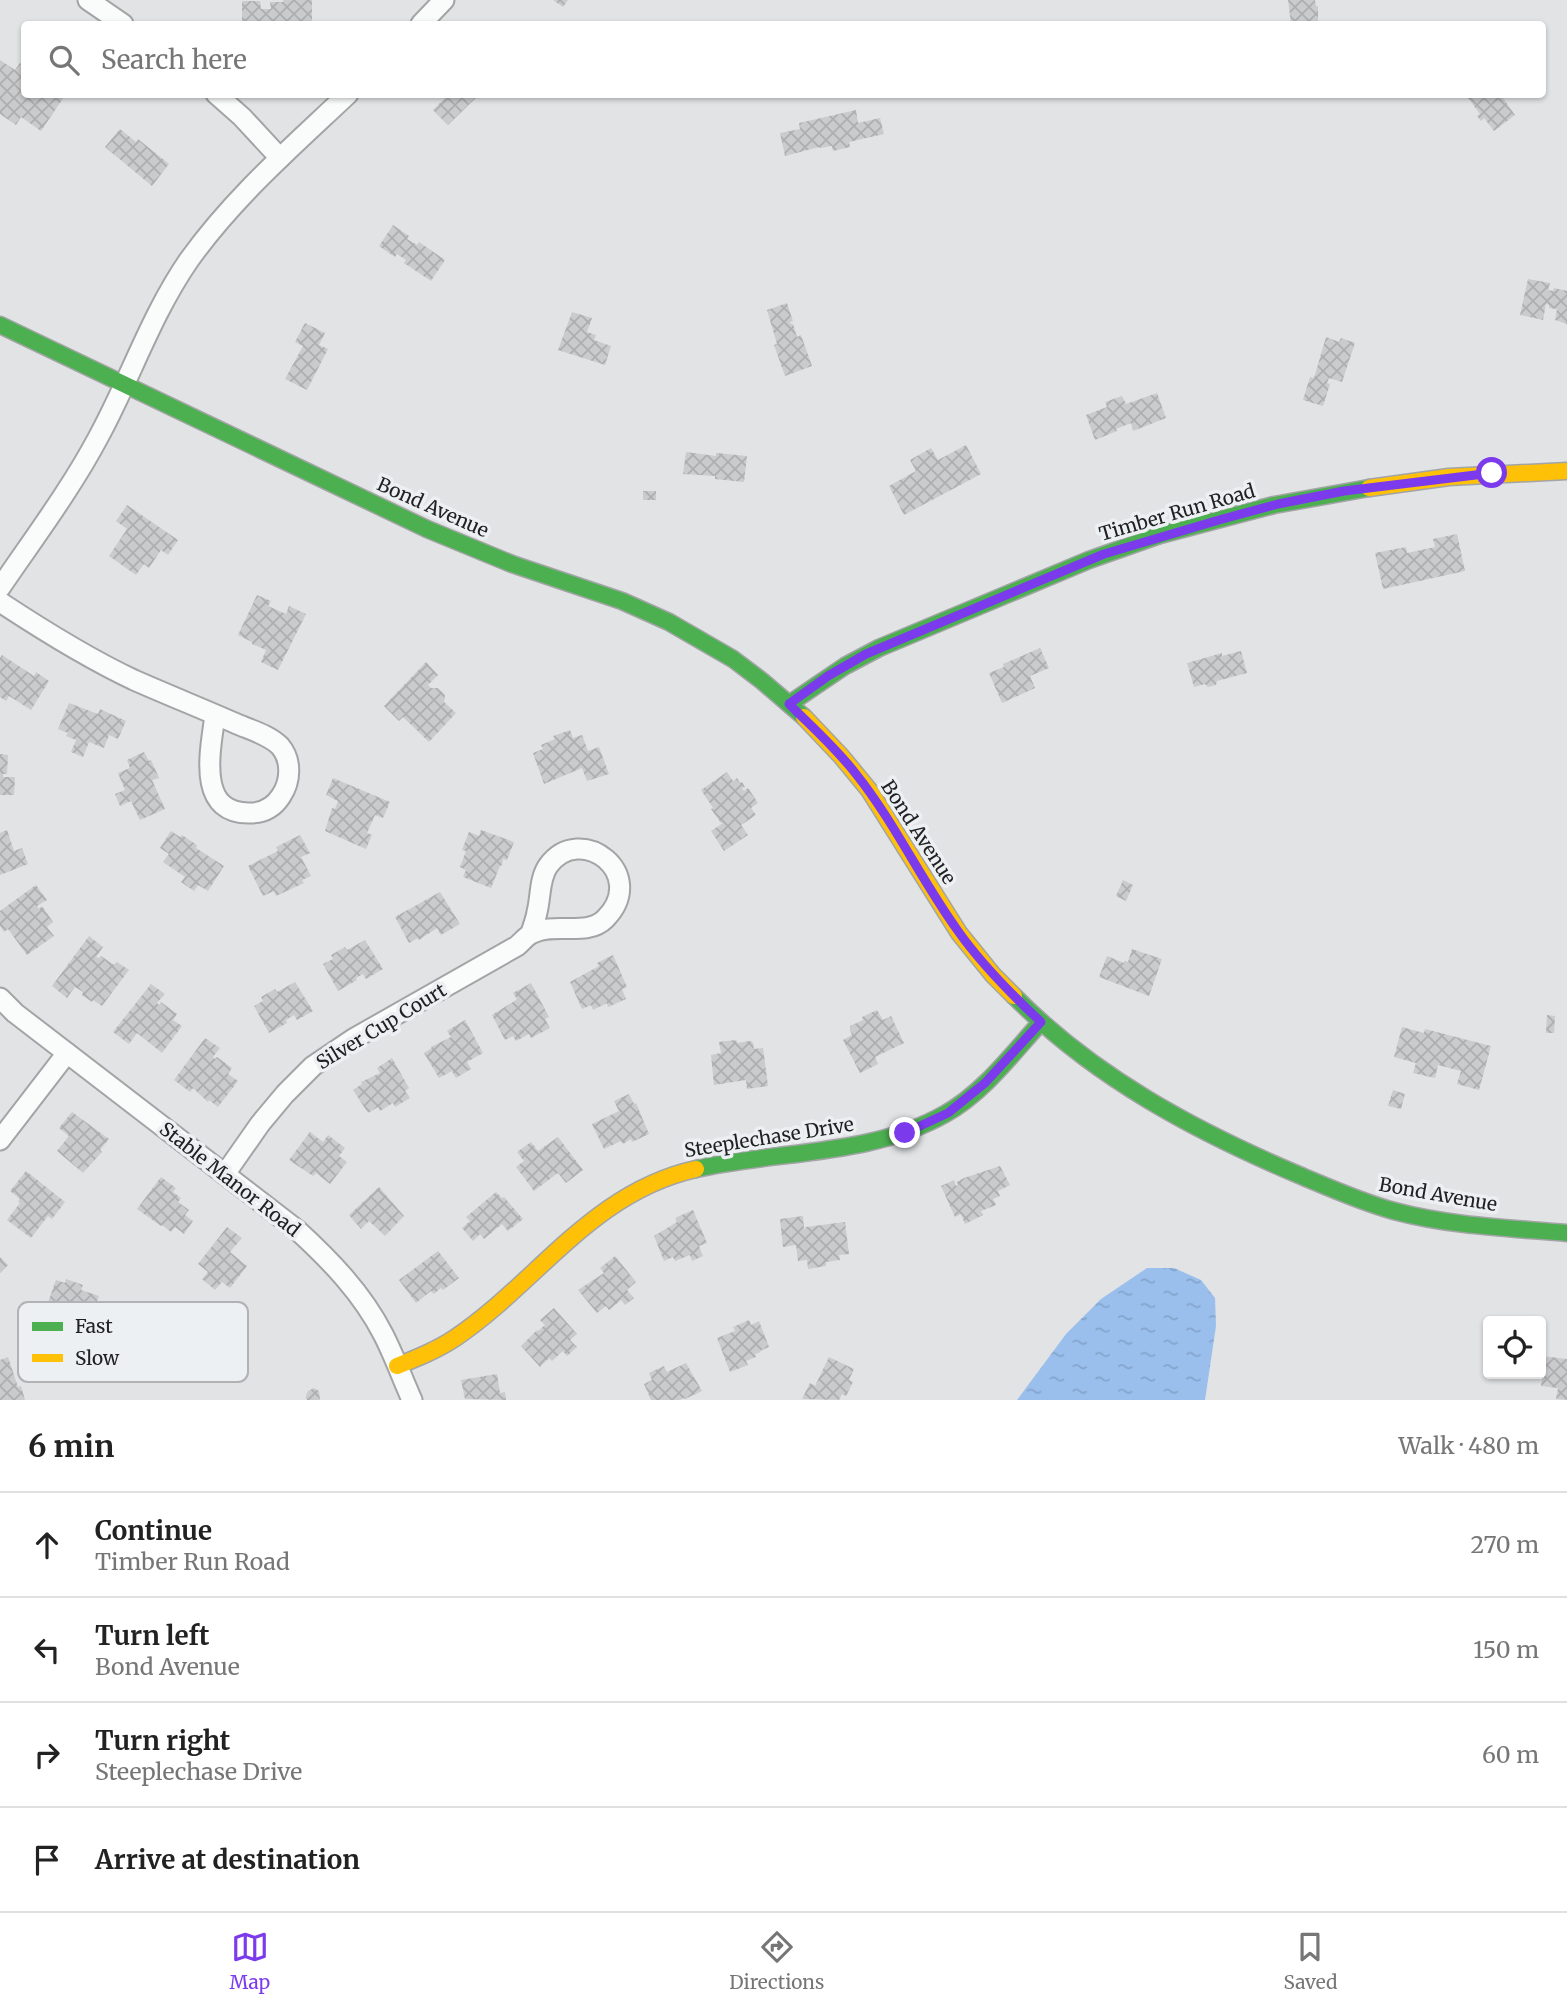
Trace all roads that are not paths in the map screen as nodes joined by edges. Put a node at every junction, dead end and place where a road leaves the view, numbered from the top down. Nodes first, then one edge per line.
1 (88, 0) edge
2 (444, 0) edge
3 (118, 21) edge
4 (424, 21) edge
5 (221, 98) edge
6 (344, 98) edge
7 (280, 158) junction
8 (0, 325) edge
9 (124, 385) junction
10 (1567, 471) edge
11 (0, 587) edge
12 (0, 602) edge
13 (789, 704) junction
14 (215, 715) junction
15 (531, 933) junction
16 (0, 998) edge
17 (1041, 1022) junction
18 (67, 1053) junction
19 (0, 1140) edge
20 (225, 1174) junction
21 (1567, 1233) edge
22 (397, 1366) junction
23 (412, 1400) edge

1 - 3 street
2 - 4 street
5 - 7 street
6 - 7 street
7 - 9 street
8 - 9 street, Bond Avenue
9 - 11 street
9 - 13 street, Bond Avenue
10 - 13 street, Timber Run Road
12 - 14 street
13 - 17 street, Bond Avenue
14 - 14 street
15 - 15 street, Silver Cup Court
15 - 20 street, Silver Cup Court
16 - 18 street, Stable Manor Road
17 - 21 street, Bond Avenue
17 - 22 street, Steeplechase Drive
18 - 19 street
18 - 20 street, Stable Manor Road
20 - 22 street, Stable Manor Road
22 - 23 street, Stable Manor Road

